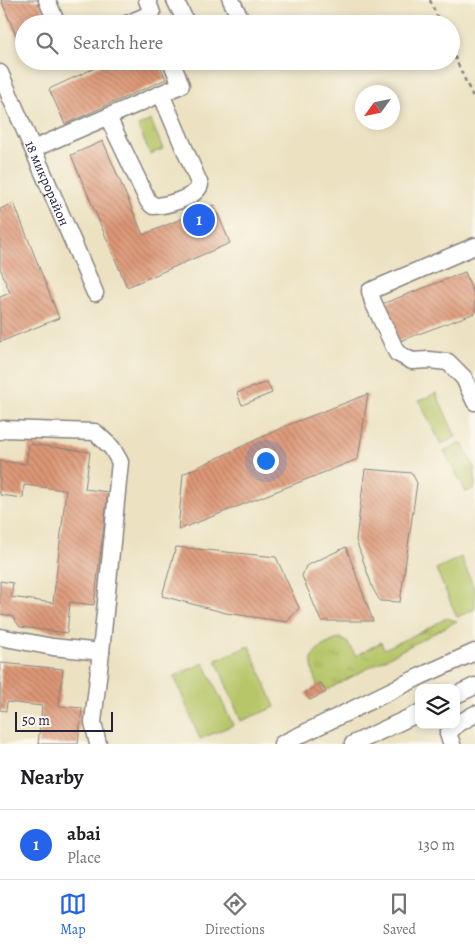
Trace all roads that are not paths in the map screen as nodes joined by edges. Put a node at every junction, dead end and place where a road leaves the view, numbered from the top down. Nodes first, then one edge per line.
1 (47, 0) edge
2 (175, 0) edge
3 (231, 0) edge
4 (53, 15) edge
5 (182, 15) edge
6 (238, 15) edge
7 (175, 70) edge
8 (0, 73) edge
9 (161, 94) junction
10 (108, 117) junction
11 (33, 149) junction
12 (475, 246) edge
13 (95, 293) dead end
14 (475, 402) edge
15 (0, 431) edge
16 (0, 637) edge
17 (101, 652) junction
18 (475, 652) edge
19 (475, 686) edge
20 (460, 693) edge
21 (475, 714) edge
22 (415, 715) edge
23 (451, 731) edge
24 (98, 744) edge
25 (282, 744) edge
26 (353, 744) edge

1 - 4 street
2 - 5 street
3 - 6 street
7 - 9 street
8 - 11 street, 18 микрорайон
9 - 10 street
9 - 10 street
10 - 11 street
11 - 13 street, 18 микрорайон
12 - 14 street
15 - 17 street
16 - 17 street
17 - 24 street
18 - 25 street
19 - 20 street
21 - 23 street
22 - 26 street

